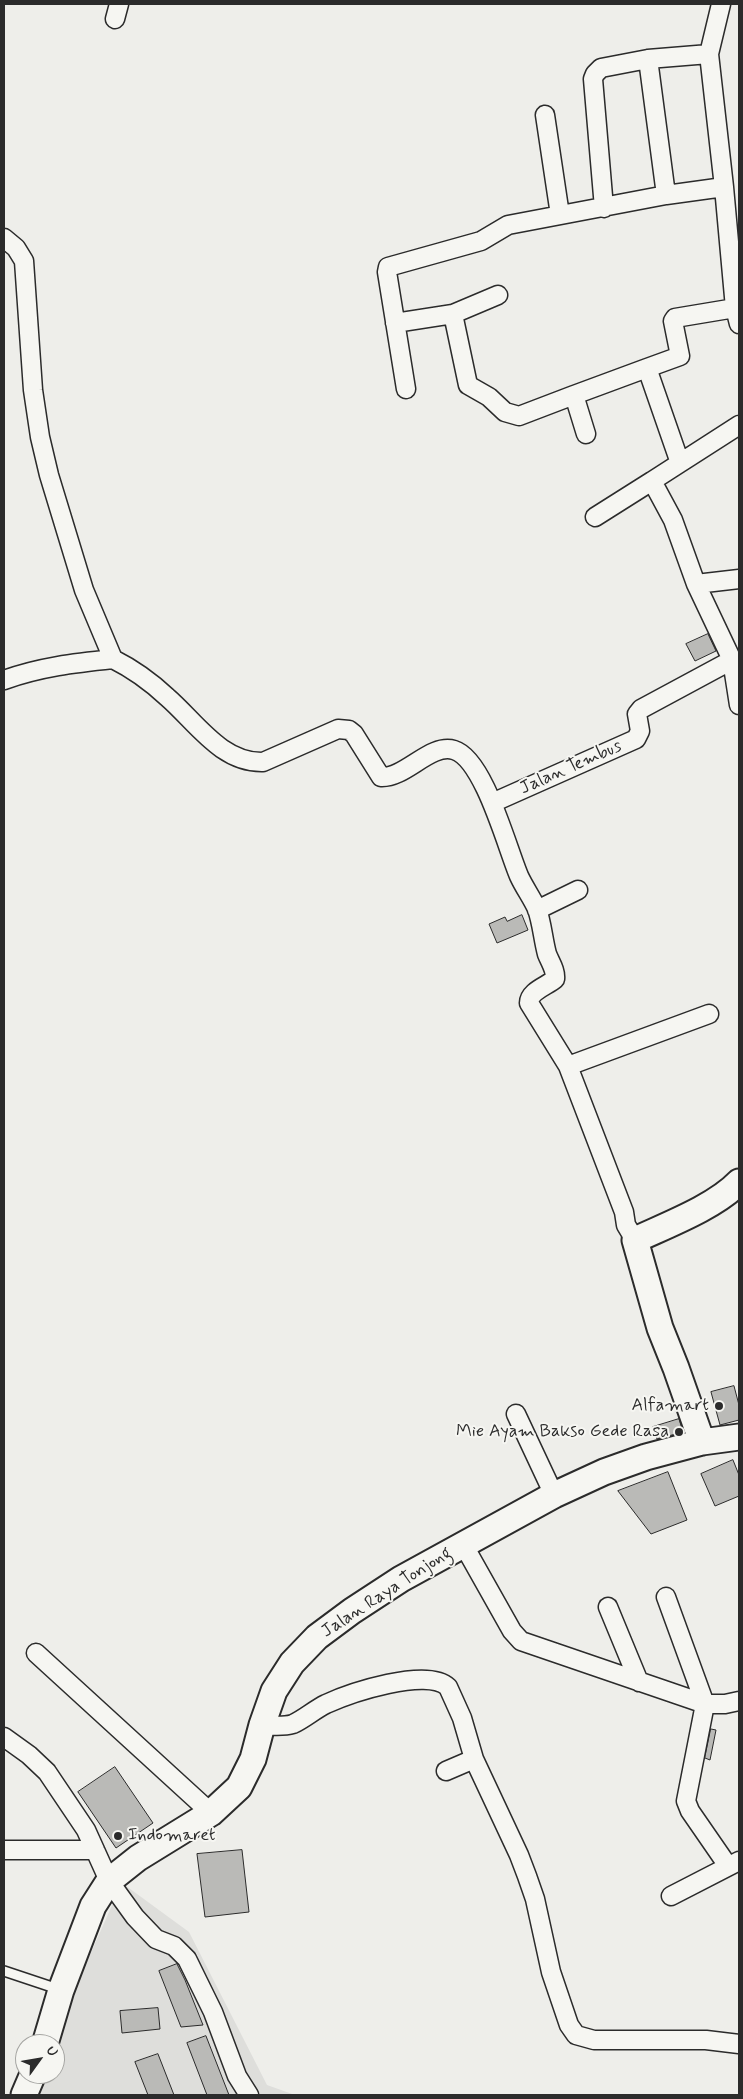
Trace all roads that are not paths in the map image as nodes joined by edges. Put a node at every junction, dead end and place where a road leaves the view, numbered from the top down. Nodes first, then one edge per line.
1 (721, 4) edge
2 (709, 54) junction
3 (648, 59) junction
4 (545, 115) dead end
5 (724, 187) junction
6 (666, 195) junction
7 (604, 208) junction
8 (560, 215) junction
9 (4, 238) edge
10 (498, 295) dead end
11 (453, 314) junction
12 (737, 316) edge
13 (395, 323) junction
14 (647, 368) junction
15 (406, 389) dead end
16 (574, 395) junction
17 (739, 426) edge
18 (586, 434) dead end
19 (680, 463) junction
20 (652, 481) junction
21 (594, 517) dead end
22 (739, 579) edge
23 (696, 584) junction
24 (113, 659) junction
25 (732, 660) junction
26 (4, 680) edge
27 (739, 705) edge
28 (492, 803) junction
29 (578, 890) dead end
30 (537, 910) junction
31 (709, 1014) dead end
32 (568, 1066) junction
33 (739, 1182) edge
34 (635, 1240) junction
35 (516, 1414) dead end
36 (739, 1437) edge
37 (702, 1442) junction
38 (554, 1496) junction
39 (463, 1544) junction
40 (666, 1596) dead end
41 (608, 1607) dead end
42 (36, 1653) dead end
43 (639, 1682) junction
44 (739, 1701) edge
45 (705, 1704) junction
46 (262, 1725) junction
47 (4, 1736) edge
48 (474, 1759) junction
49 (446, 1771) dead end
50 (211, 1813) junction
51 (4, 1850) edge
52 (95, 1850) junction
53 (734, 1863) edge
54 (109, 1881) junction
55 (671, 1896) dead end
56 (4, 1971) edge
57 (61, 1990) junction
58 (48, 2034) edge
59 (739, 2044) edge
60 (249, 2095) edge

1 - 2 street
2 - 3 street
2 - 5 street
3 - 6 street
3 - 7 street
4 - 8 street
5 - 6 street
5 - 12 street
6 - 7 street
7 - 8 street
8 - 13 street
9 - 24 street
10 - 11 street
11 - 13 street
11 - 16 street
12 - 14 street
13 - 15 street
14 - 16 street
14 - 19 street
16 - 18 street
17 - 19 street
19 - 20 street
20 - 21 street
20 - 23 street
22 - 23 street
23 - 25 street
24 - 26 street
24 - 28 street
25 - 27 street
25 - 28 street, Jalan Tembus
28 - 30 street
29 - 30 street
30 - 32 street
31 - 32 street
32 - 34 street
33 - 34 main road
34 - 37 main road
35 - 38 street
36 - 37 main road, Jalan Raya Tonjong
37 - 38 main road, Jalan Raya Tonjong
38 - 39 main road, Jalan Raya Tonjong
39 - 43 street
39 - 46 main road, Jalan Raya Tonjong
40 - 45 street
41 - 43 street
42 - 50 street
43 - 45 street
44 - 45 street
45 - 53 street
46 - 48 street
46 - 50 main road, Jalan Raya Tonjong
47 - 52 street
48 - 49 street
48 - 59 street
50 - 54 main road, Jalan Raya Tonjong
51 - 52 street
52 - 54 street
53 - 55 street
54 - 57 main road, Jalan Raya Tonjong
54 - 60 street
56 - 57 lane
57 - 58 main road, Jalan Raya Tonjong

